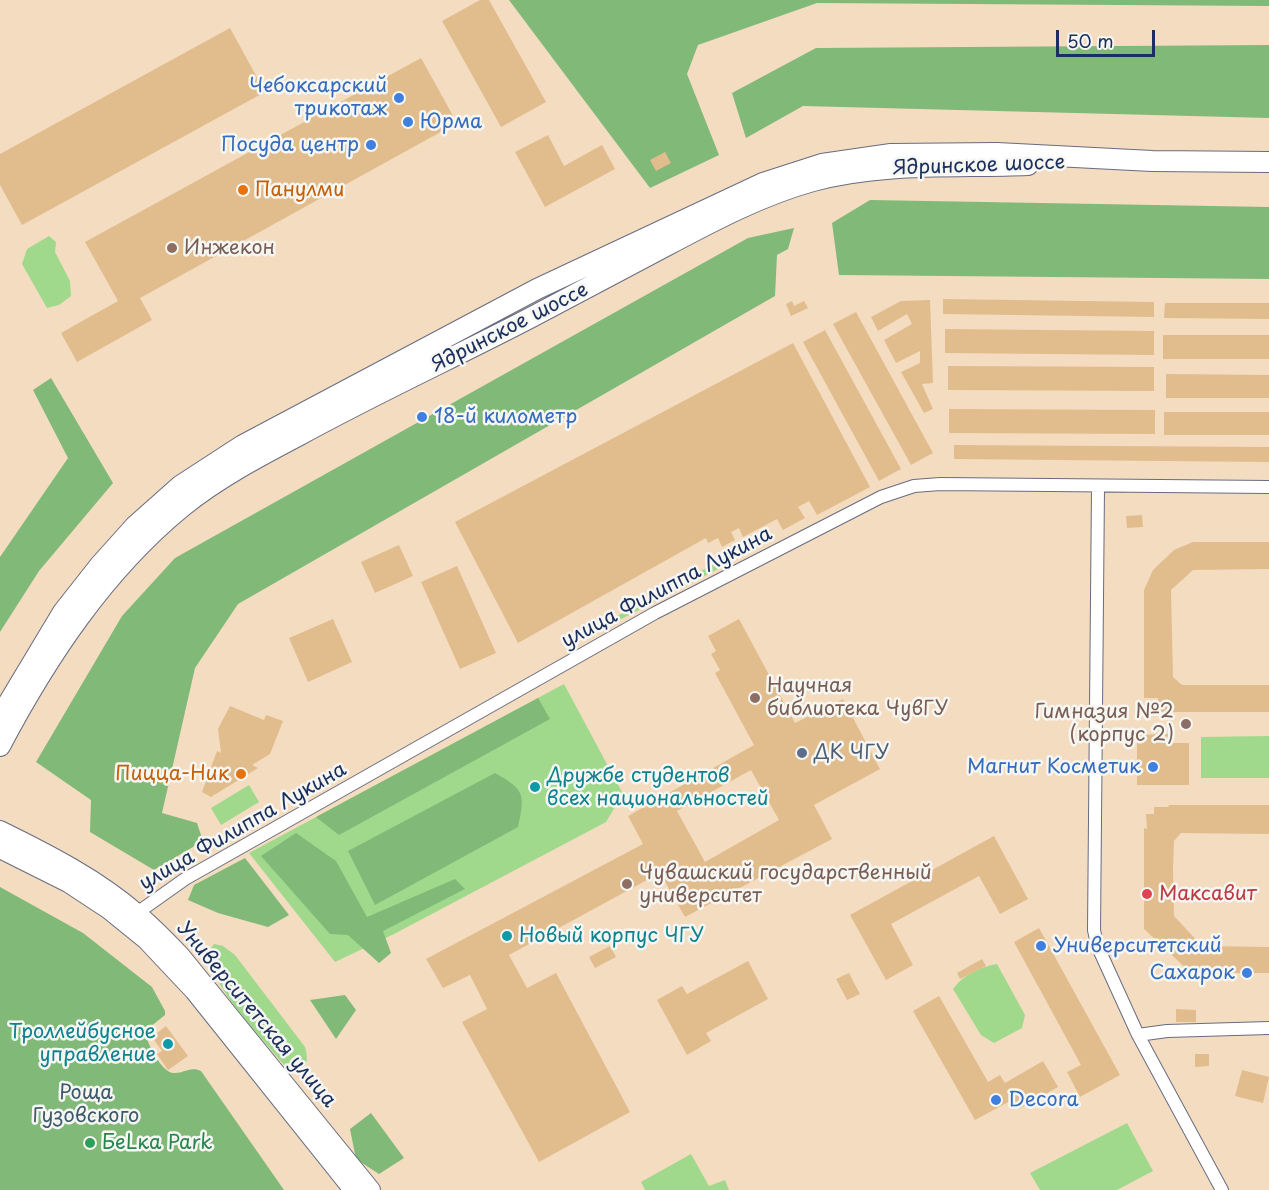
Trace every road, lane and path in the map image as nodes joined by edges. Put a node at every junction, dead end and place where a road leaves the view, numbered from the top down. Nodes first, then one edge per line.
1 (1269, 162) edge
2 (324, 412) junction
3 (1098, 487) junction
4 (1269, 487) edge
5 (0, 717) edge
6 (0, 746) edge
7 (0, 830) edge
8 (0, 849) edge
9 (132, 918) junction
10 (176, 960) junction
11 (1269, 1028) edge
12 (1138, 1035) junction
13 (353, 1190) edge
14 (371, 1190) edge
15 (1222, 1190) edge

1 - 2 main road, Ядринское шоссе
2 - 5 main road, Ядринское шоссе
2 - 6 main road, Ядринское шоссе
3 - 4 street, улица Филиппа Лукина
3 - 9 street, улица Филиппа Лукина
3 - 12 street
7 - 9 main road, Университетская улица
8 - 9 main road, Университетская улица
9 - 10 main road, Университетская улица
10 - 13 main road, Университетская улица
10 - 14 main road, Университетская улица
11 - 12 street
12 - 15 street

